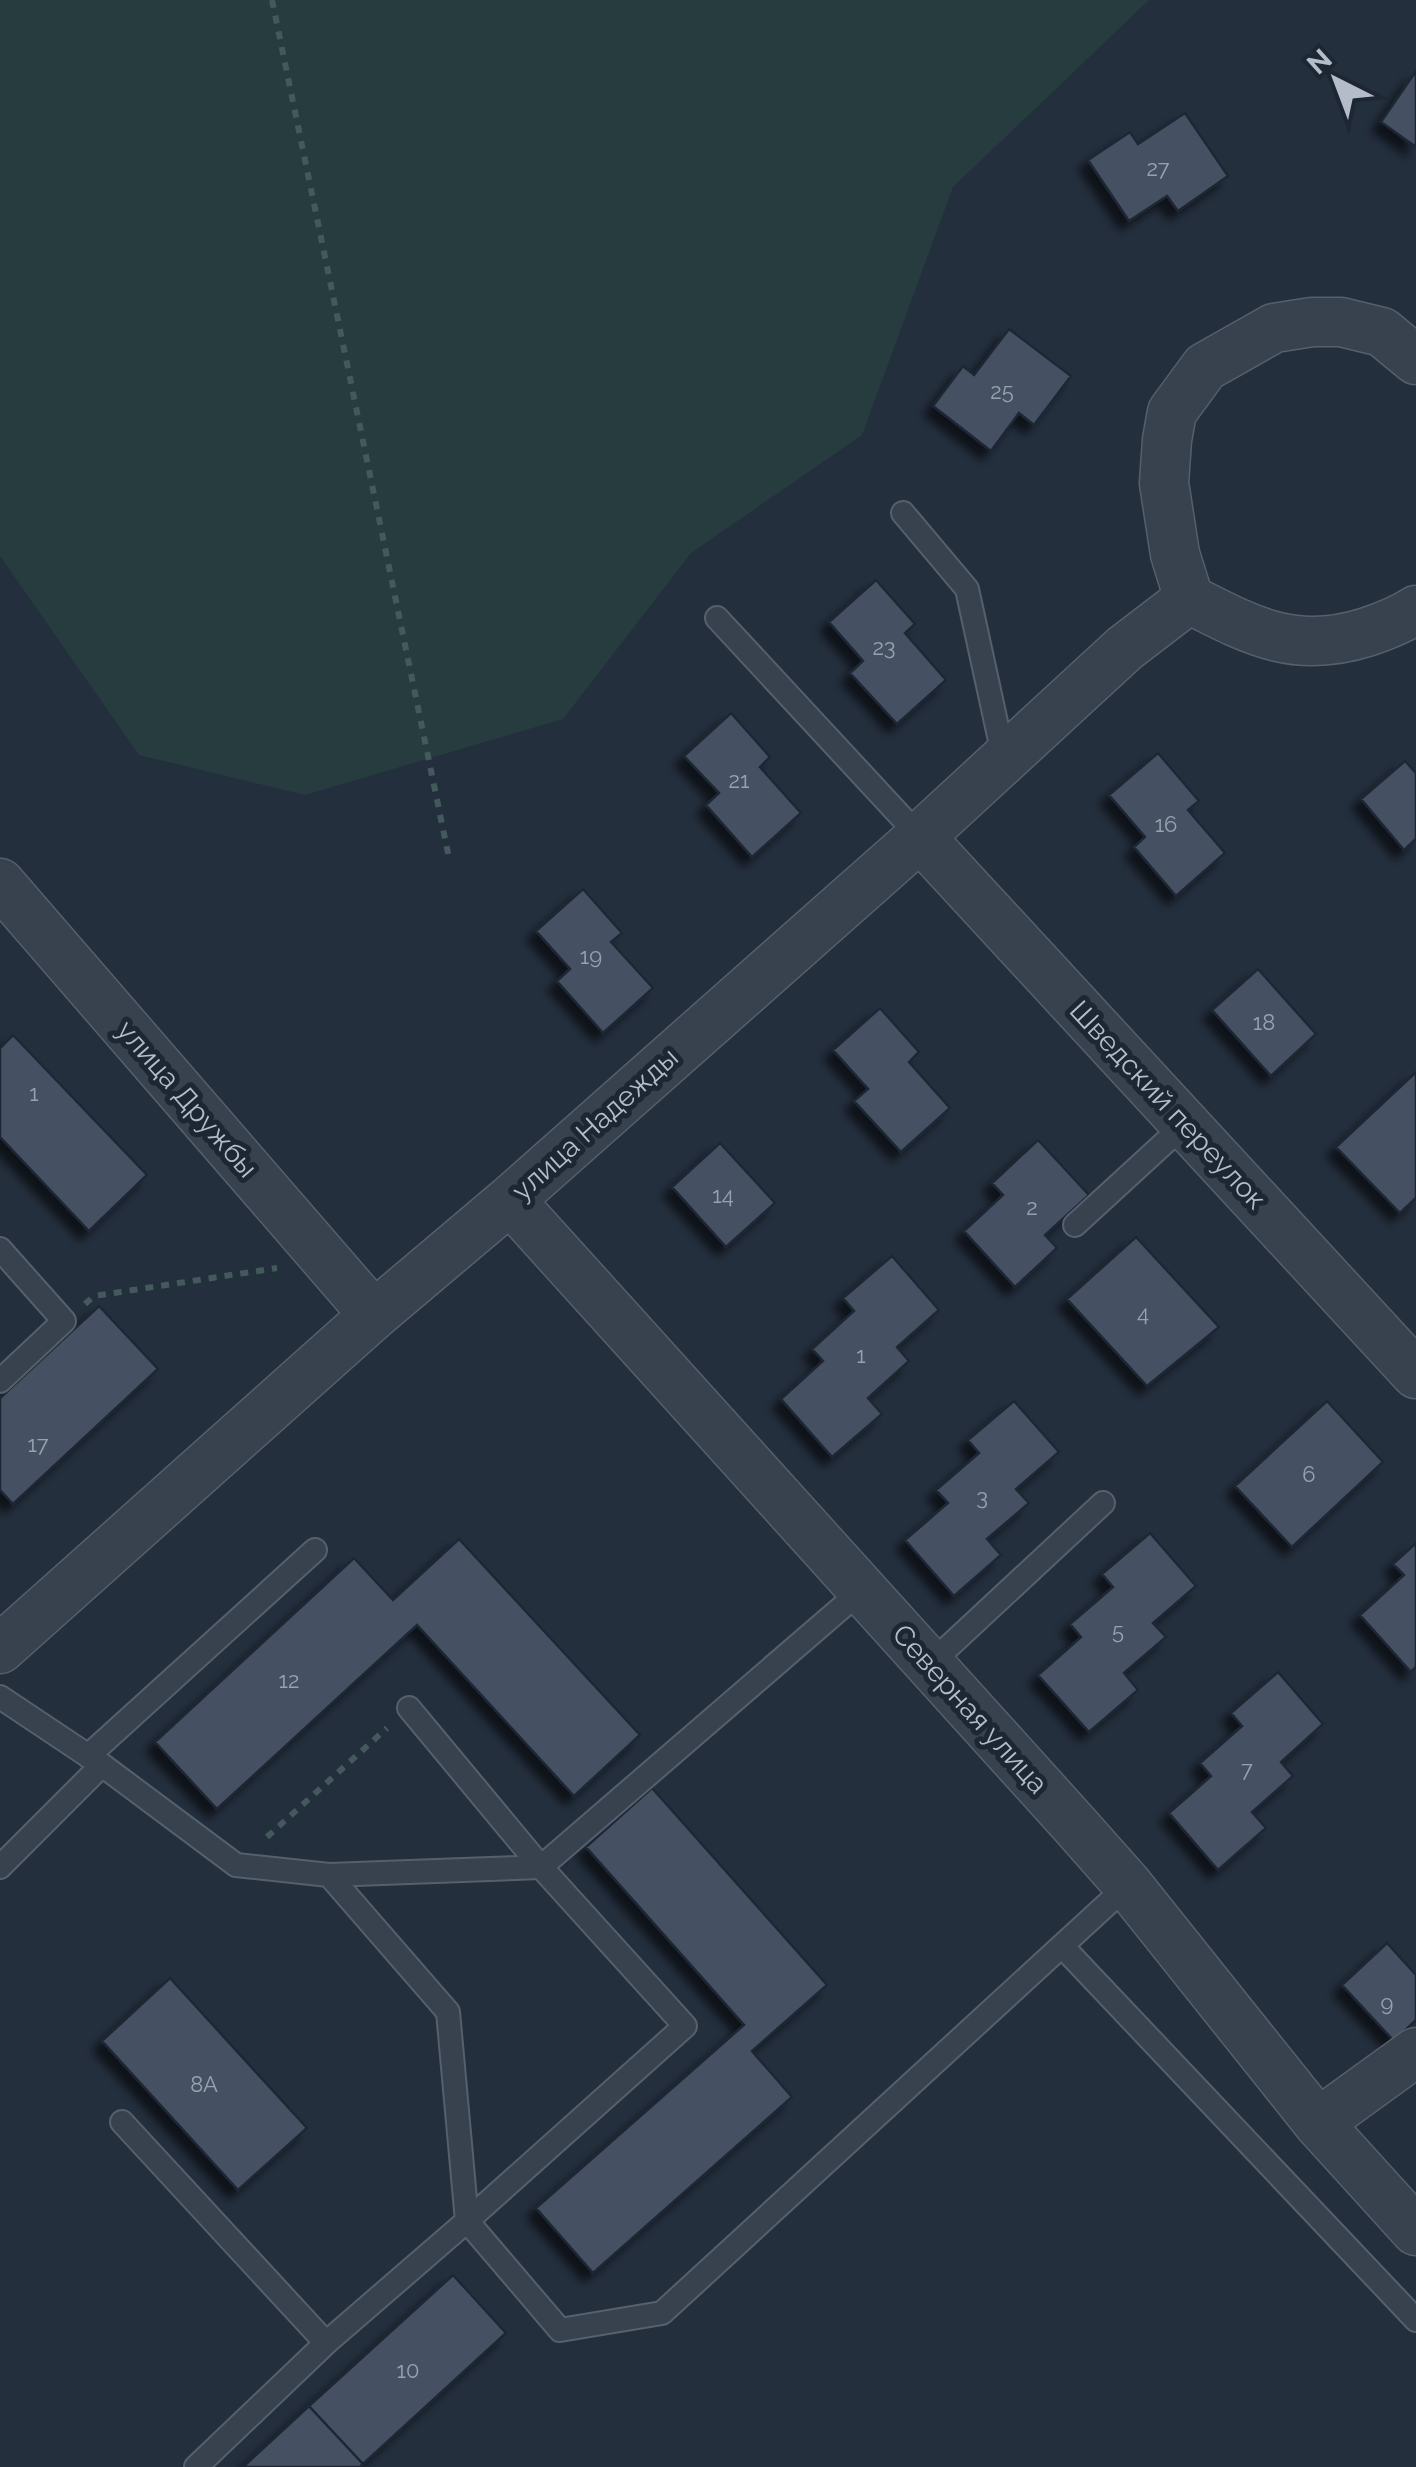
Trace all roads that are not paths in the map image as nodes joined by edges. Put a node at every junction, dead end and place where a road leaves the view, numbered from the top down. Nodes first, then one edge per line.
1 (1416, 360) edge
2 (903, 514) dead end
3 (1189, 599) junction
4 (1416, 610) edge
5 (717, 618) dead end
6 (1004, 759) junction
7 (920, 836) junction
8 (0, 883) edge
9 (1186, 1124) junction
10 (510, 1200) junction
11 (1074, 1225) dead end
12 (0, 1249) edge
13 (374, 1315) junction
14 (1412, 1363) edge
15 (0, 1381) edge
16 (1103, 1503) dead end
17 (315, 1550) dead end
18 (862, 1590) junction
19 (0, 1649) edge
20 (930, 1664) junction
21 (0, 1697) edge
22 (409, 1708) road end
23 (95, 1760) junction
24 (0, 1867) edge
25 (541, 1867) junction
26 (329, 1874) junction
27 (1128, 1886) junction
28 (1062, 1946) junction
29 (1416, 2052) edge
30 (122, 2122) dead end
31 (1318, 2123) junction
32 (467, 2221) junction
33 (1416, 2231) edge
34 (1416, 2320) edge
35 (326, 2343) junction
36 (196, 2467) edge

1 - 3 street
2 - 6 lane
3 - 4 street
3 - 6 street, улица Надежды
5 - 7 lane
6 - 7 street, улица Надежды
7 - 9 street, Шведский переулок
7 - 10 street, улица Надежды
8 - 13 street, улица Дружбы
9 - 11 lane
9 - 14 street, Шведский переулок
10 - 13 street, улица Надежды
10 - 18 street, Северная улица
12 - 15 lane
13 - 19 street, улица Надежды
16 - 20 lane
17 - 23 lane
18 - 20 street, Северная улица
18 - 25 lane
20 - 27 street, Северная улица
21 - 23 lane
22 - 25 lane
23 - 24 lane
23 - 26 lane
25 - 26 lane
25 - 32 lane
26 - 32 lane
27 - 28 lane
27 - 31 street, Северная улица
28 - 32 lane
28 - 34 lane
29 - 31 street
30 - 35 lane
31 - 33 street, Северная улица
32 - 35 lane
35 - 36 lane

